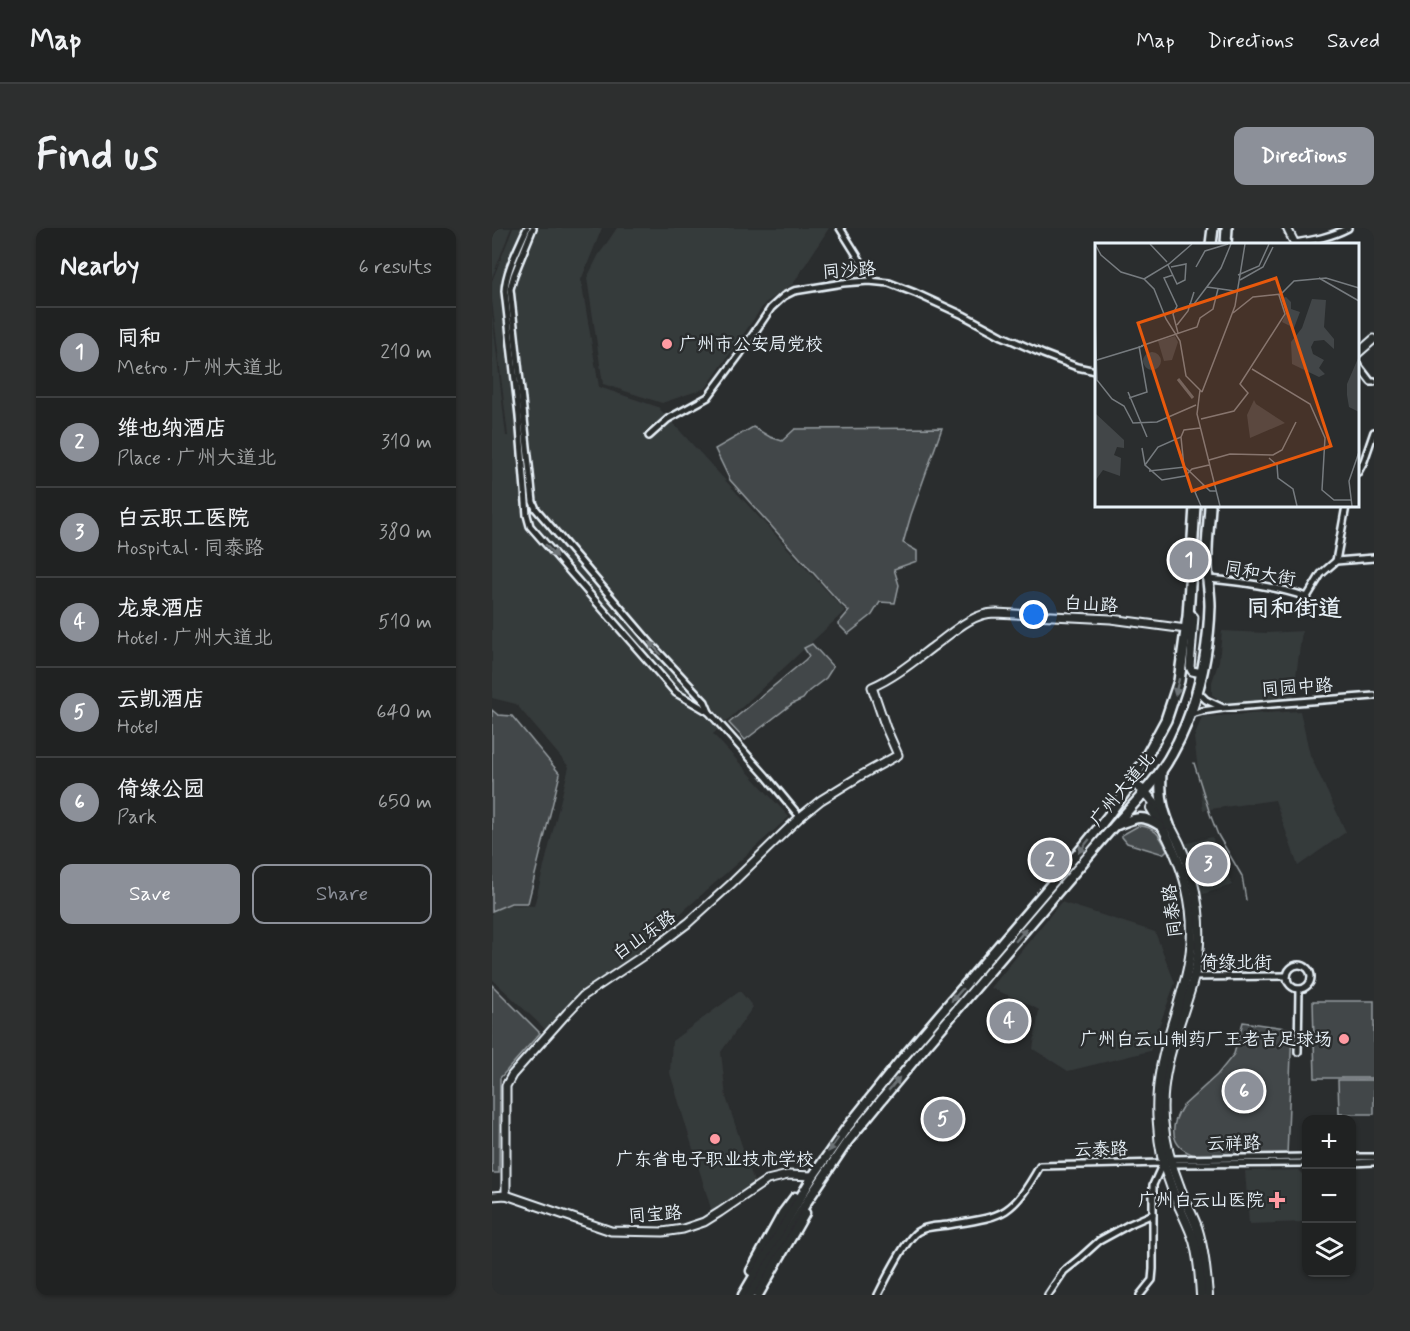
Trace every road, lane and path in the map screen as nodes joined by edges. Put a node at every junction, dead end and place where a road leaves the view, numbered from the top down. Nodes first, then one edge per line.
1 (527, 228) edge
2 (533, 228) edge
3 (840, 228) edge
4 (1213, 228) edge
5 (1227, 228) edge
6 (1287, 228) edge
7 (1348, 228) edge
8 (1211, 243) edge
9 (1226, 243) edge
10 (1294, 243) edge
11 (1301, 243) edge
12 (873, 281) junction
13 (1374, 339) edge
14 (1359, 351) edge
15 (1359, 366) edge
16 (1095, 371) edge
17 (1374, 382) edge
18 (1374, 432) edge
19 (650, 436) dead end
20 (1359, 470) edge
21 (1195, 507) edge
22 (1210, 507) edge
23 (1346, 507) edge
24 (1374, 558) edge
25 (1336, 561) junction
26 (1208, 579) junction
27 (1188, 611) junction
28 (1186, 629) junction
29 (1202, 673) junction
30 (1197, 691) junction
31 (1374, 696) edge
32 (1223, 708) junction
33 (709, 712) junction
34 (1189, 715) junction
35 (898, 755) joint
36 (1161, 772) junction
37 (1131, 783) junction
38 (1143, 793) junction
39 (800, 817) junction
40 (1165, 825) junction
41 (1114, 826) junction
42 (1068, 872) junction
43 (1287, 976) junction
44 (1190, 977) junction
45 (1299, 988) junction
46 (1298, 1052) dead end
47 (1302, 1157) edge
48 (1356, 1157) edge
49 (1374, 1157) edge
50 (1169, 1162) junction
51 (1374, 1162) edge
52 (1302, 1163) edge
53 (1356, 1163) edge
54 (816, 1178) junction
55 (506, 1195) junction
56 (492, 1196) edge
57 (804, 1198) junction
58 (1153, 1214) junction
59 (737, 1295) edge
60 (743, 1295) edge
61 (750, 1295) edge
62 (758, 1295) edge
63 (878, 1295) edge
64 (1048, 1295) edge
65 (1140, 1295) edge
66 (1201, 1295) edge
67 (1208, 1295) edge

1 -> 33 street
33 -> 2 street
3 - 12 street
4 - 8 highway
5 - 9 highway
6 - 10 street
7 - 11 street
12 - 16 street, 同沙路
12 - 19 street, 同沙路
13 - 14 street
15 - 17 street
18 - 20 street
21 - 27 highway, 广州大道北
22 - 26 highway, 广州大道北
23 - 25 street
24 - 25 street
25 - 26 street, 同和大街
26 - 29 highway, 广州大道北
27 - 28 highway, 广州大道北
27 - 29 street
28 - 35 street, 白山路
28 -> 37 highway, 广州大道北
29 - 30 highway, 广州大道北
30 - 32 street
30 - 34 highway, 广州大道北
31 - 32 street, 同园中路
32 - 34 street, 同园中路
33 - 39 street
34 - 36 highway, 广州大道北
35 - 39 street, 白山东路
36 - 38 highway, 广州大道北
36 - 40 highway
37 - 38 main road, 同泰路
37 -> 42 main road, 广州大道北
38 - 40 main road, 同泰路
38 - 41 main road, 广州大道北
39 - 55 street, 白山东路
40 - 41 main road
40 - 44 main road, 同泰路
41 - 42 main road, 广州大道北
42 - 54 main road, 广州大道北
43 - 44 street, 倚绿北街
43 - 45 street
43 - 45 street
44 - 50 main road, 同泰路
45 - 46 street
47 - 50 street, 云祥路
48 - 49 street
50 - 52 street, 云祥路
50 - 58 street
50 - 63 street, 云泰路
50 - 66 main road, 同泰路
50 - 67 main road, 同泰路
51 - 53 street
54 - 55 street, 同宝路
54 - 57 main road
54 - 59 main road
54 - 62 main road
55 - 56 street, 同宝路
57 - 60 main road
57 - 61 main road
58 - 64 street
58 - 65 street

